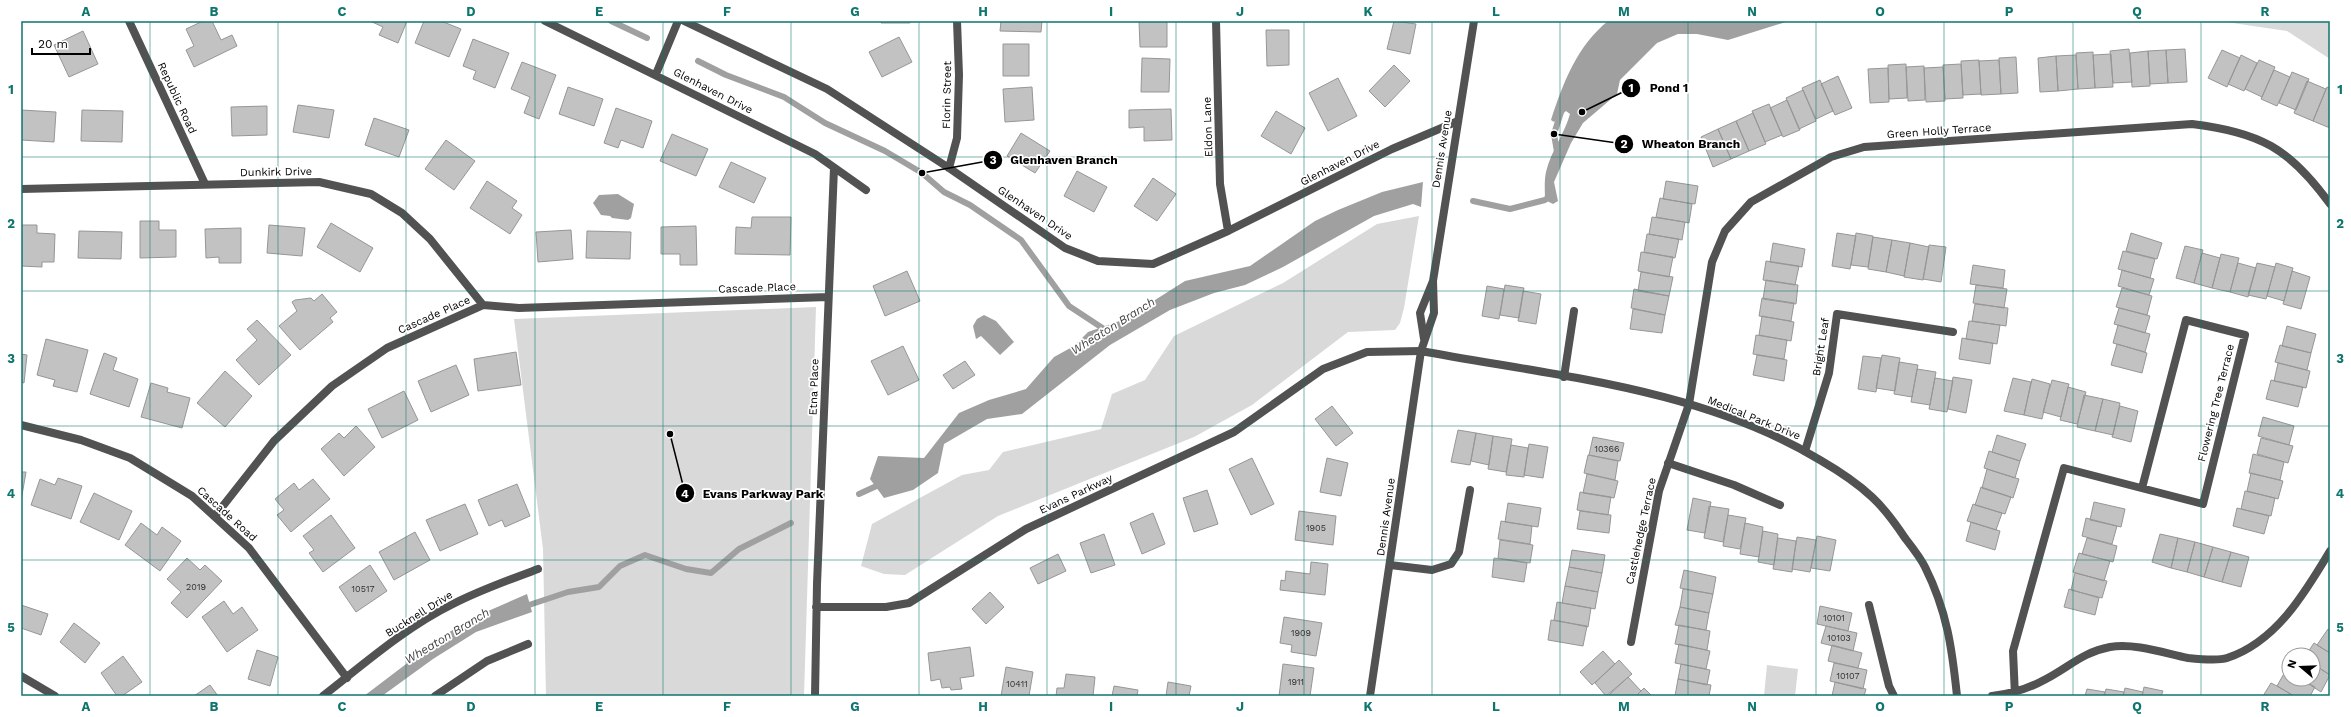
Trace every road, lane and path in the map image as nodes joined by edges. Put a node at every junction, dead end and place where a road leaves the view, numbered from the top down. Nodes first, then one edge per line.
1 (129, 21) edge
2 (545, 21) edge
3 (678, 21) edge
4 (684, 21) edge
5 (957, 21) edge
6 (1216, 21) edge
7 (1474, 21) edge
8 (656, 74) junction
9 (1458, 121) junction
10 (834, 168) junction
11 (949, 168) junction
12 (205, 184) junction
13 (21, 189) edge
14 (866, 190) dead end
15 (2330, 204) edge
16 (1228, 231) junction
17 (1433, 281) junction
18 (828, 297) junction
19 (483, 305) junction
20 (1574, 311) dead end
21 (1953, 332) dead end
22 (1424, 342) junction
23 (1421, 351) junction
24 (1564, 377) junction
25 (1689, 404) junction
26 (21, 425) edge
27 (1805, 451) junction
28 (1668, 463) junction
29 (2142, 488) junction
30 (1470, 490) dead end
31 (1780, 505) dead end
32 (215, 516) junction
33 (2330, 551) edge
34 (1390, 565) junction
35 (538, 569) dead end
36 (1869, 605) dead end
37 (816, 607) junction
38 (1631, 642) dead end
39 (528, 644) dead end
40 (21, 676) edge
41 (347, 678) junction
42 (2015, 695) edge
43 (55, 696) edge
44 (323, 696) edge
45 (435, 696) edge
46 (815, 696) edge
47 (1370, 696) edge
48 (1894, 696) edge
49 (1957, 696) edge
50 (1992, 696) edge

1 - 12 street, Republic Road
2 - 8 street, Glenhaven Drive
3 - 8 street
4 - 11 street, Glenhaven Drive
5 - 11 street, Florin Street
6 - 16 street, Eldon Lane
7 - 9 street, Dennis Avenue
8 - 10 street, Glenhaven Drive
9 - 16 street, Glenhaven Drive
9 - 17 street, Dennis Avenue
10 - 14 street, Glenhaven Drive
10 - 18 street, Etna Place
11 - 16 street, Glenhaven Drive
12 - 13 street, Dunkirk Drive
12 - 19 street, Dunkirk Drive
15 - 25 street, Green Holly Terrace
17 - 22 street, Dennis Avenue
17 - 22 street, Dennis Avenue
18 - 19 street, Cascade Place
18 - 37 street, Etna Place
19 - 32 street, Cascade Place
20 - 24 street
21 - 27 street, Bright Leaf
22 - 23 street, Dennis Avenue
23 - 24 street, Medical Park Drive
23 - 34 street, Dennis Avenue
23 - 37 street, Evans Parkway
24 - 25 street, Medical Park Drive
25 - 27 street, Medical Park Drive
25 - 28 street, Castlehedge Terrace
26 - 32 street, Cascade Road
27 - 49 street, Medical Park Drive
28 - 31 street
28 - 38 street, Castlehedge Terrace
29 - 29 street, Flowering Tree Terrace
29 - 42 street, Flowering Tree Terrace
30 - 34 street
32 - 41 street, Cascade Road
33 - 42 street
34 - 47 street, Dennis Avenue
35 - 41 street, Bucknell Drive
36 - 48 street
37 - 46 street
39 - 45 street
40 - 43 street
41 - 44 street, Bucknell Drive
42 - 50 street

